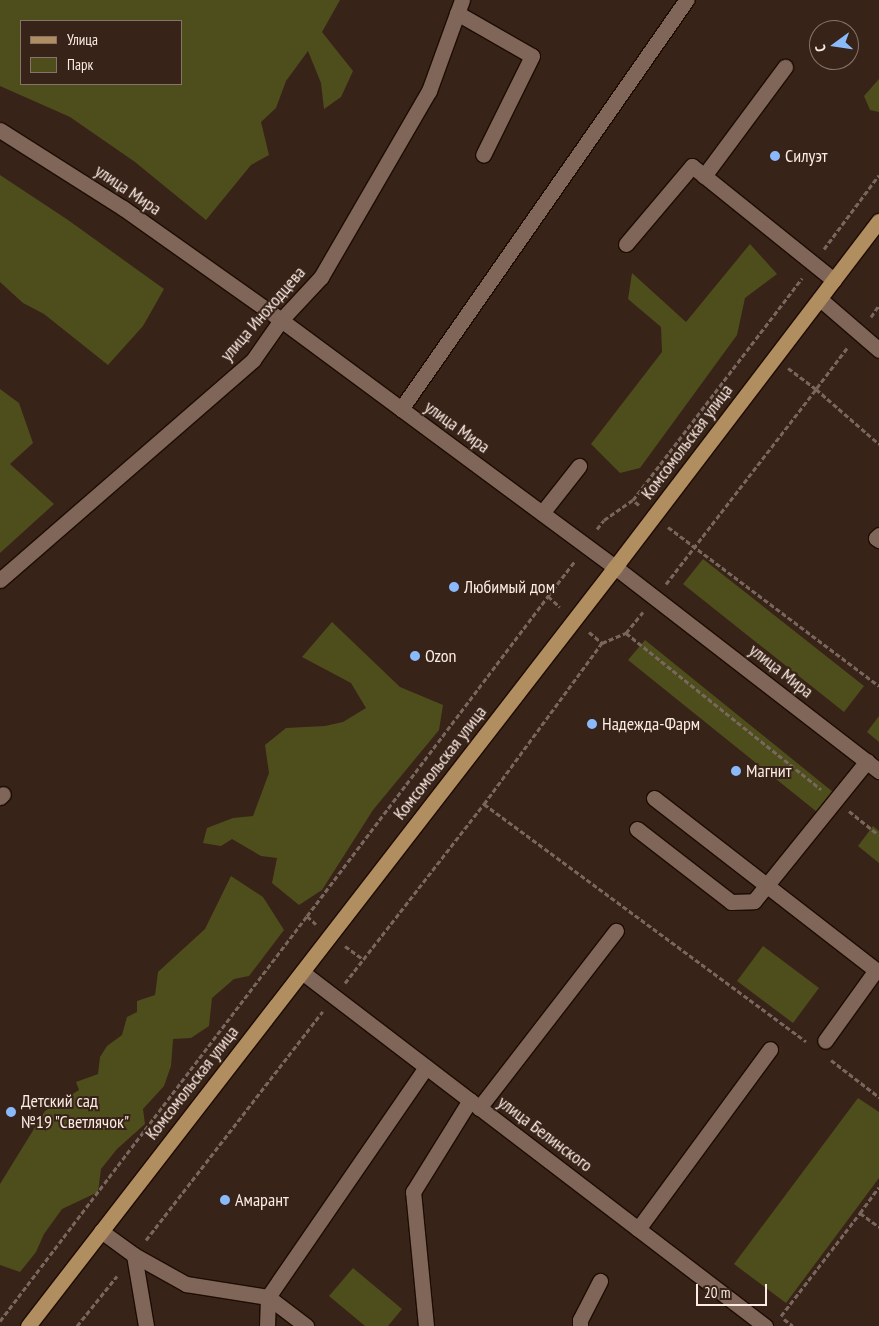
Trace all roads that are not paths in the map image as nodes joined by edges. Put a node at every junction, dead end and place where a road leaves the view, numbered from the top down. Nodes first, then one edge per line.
1 (686, 0) edge
2 (459, 6) edge
3 (785, 67) dead end
4 (0, 130) edge
5 (483, 155) dead end
6 (704, 176) junction
7 (879, 221) edge
8 (626, 244) dead end
9 (834, 280) junction
10 (820, 299) junction
11 (281, 320) junction
12 (879, 350) edge
13 (401, 409) junction
14 (579, 466) dead end
15 (542, 513) junction
16 (879, 535) edge
17 (879, 540) edge
18 (615, 567) junction
19 (0, 580) edge
20 (866, 761) junction
21 (879, 771) edge
22 (654, 798) dead end
23 (637, 829) dead end
24 (766, 886) junction
25 (616, 931) dead end
26 (302, 972) junction
27 (820, 1047) road end
28 (770, 1049) dead end
29 (426, 1067) junction
30 (474, 1104) junction
31 (638, 1229) junction
32 (102, 1231) junction
33 (134, 1255) junction
34 (600, 1281) dead end
35 (268, 1297) junction
36 (748, 1320) edge
37 (28, 1326) edge
38 (146, 1326) edge
39 (266, 1326) edge
40 (306, 1326) edge
41 (426, 1326) edge
42 (580, 1326) edge
43 (765, 1326) edge

1 - 13 street
2 - 5 street
2 - 11 street, улица Иноходцева
3 - 6 street
4 - 11 street, улица Мира
6 - 8 street
6 - 9 street
7 - 9 main road, Комсомольская улица
9 - 10 main road, Комсомольская улица
10 - 12 street
10 - 18 main road, Комсомольская улица
11 - 13 street, улица Мира
11 - 19 street, улица Иноходцева
13 - 15 street, улица Мира
14 - 15 street
15 - 18 street, улица Мира
16 - 17 street
18 - 20 street, улица Мира
18 - 26 main road, Комсомольская улица
20 - 21 street, улица Мира
20 - 24 street
22 - 24 street
23 - 24 street
24 - 27 street
25 - 30 street
26 - 29 street, улица Белинского
26 - 32 main road, Комсомольская улица
28 - 31 street
29 - 30 street, улица Белинского
29 - 35 street
30 - 31 street, улица Белинского
30 - 41 street
31 - 36 street, улица Белинского
32 - 33 street
32 - 37 main road, Комсомольская улица
33 - 35 street
33 - 38 street
34 - 42 street
35 - 39 street
35 - 40 street
36 - 43 street, улица Белинского

